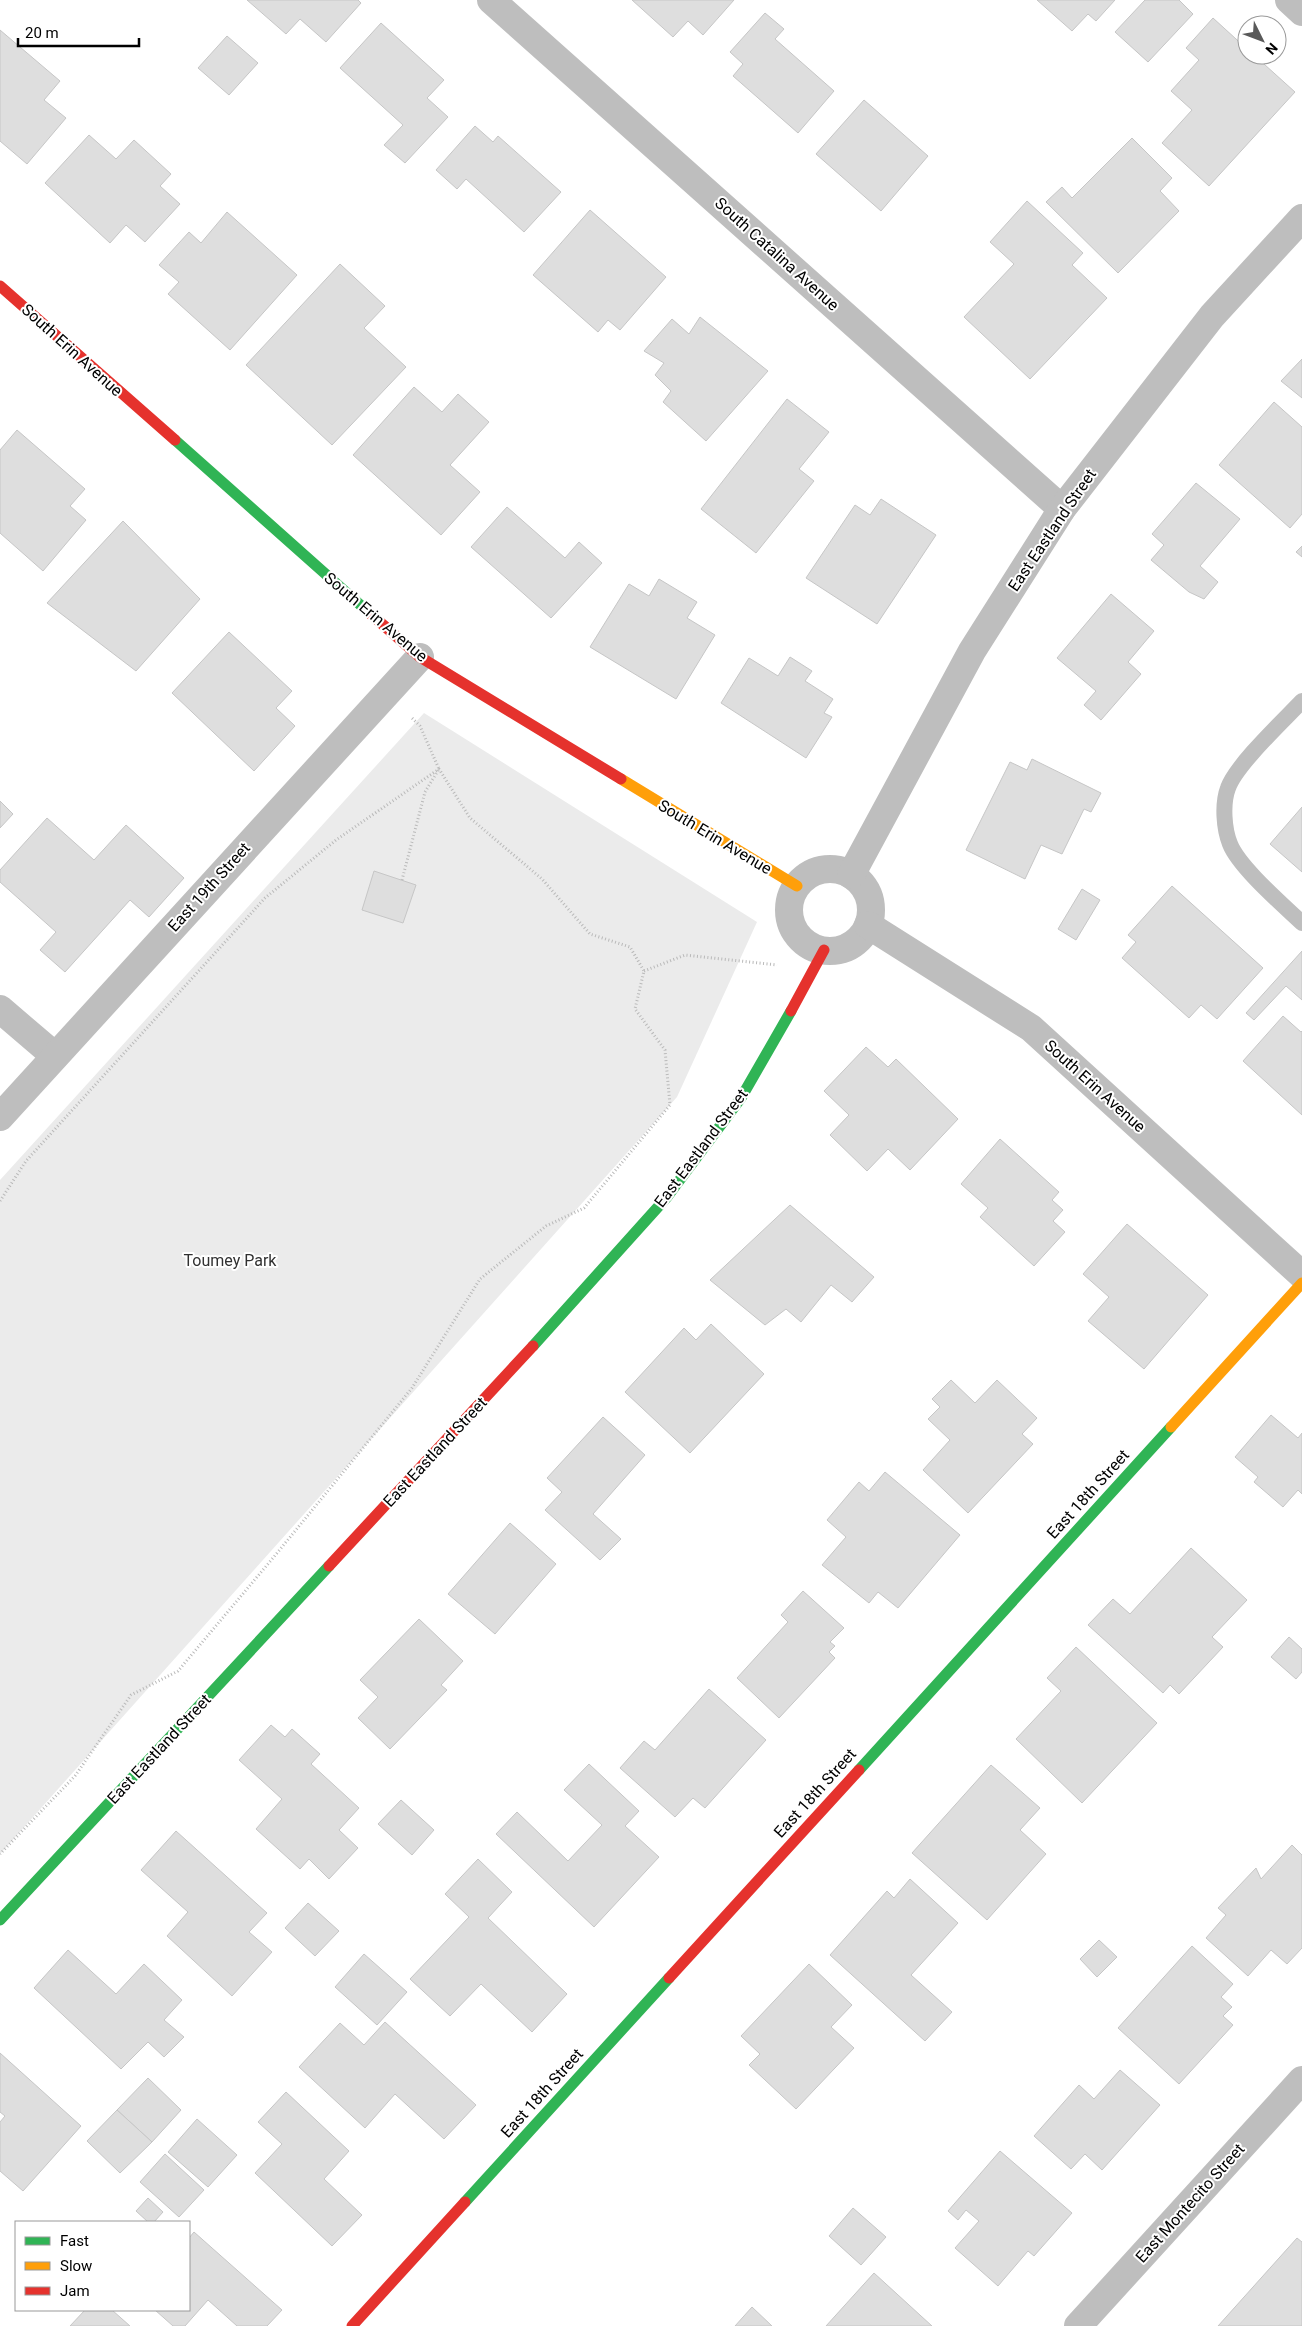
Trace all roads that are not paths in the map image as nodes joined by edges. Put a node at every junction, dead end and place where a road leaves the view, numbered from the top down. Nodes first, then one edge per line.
1 (491, 0) edge
2 (1289, 0) edge
3 (1302, 12) edge
4 (1302, 218) edge
5 (0, 286) edge
6 (1062, 509) junction
7 (420, 657) junction
8 (1302, 701) edge
9 (851, 874) junction
10 (797, 886) junction
11 (1302, 923) edge
12 (868, 925) junction
13 (819, 959) junction
14 (0, 1009) edge
15 (55, 1056) junction
16 (0, 1117) edge
17 (1302, 1275) edge
18 (1302, 1283) edge
19 (0, 1920) edge
20 (1302, 2080) edge
21 (352, 2326) edge
22 (1078, 2326) edge

1 - 6 street, South Catalina Avenue
2 - 3 street
4 - 6 street, East Eastland Street
5 - 7 street, South Erin Avenue
6 - 9 street, East Eastland Street
7 - 10 street, South Erin Avenue
7 - 15 street, East 19th Street
8 - 11 lane
9 - 10 street
9 - 12 street
10 - 13 street
12 - 13 street
12 - 17 street, South Erin Avenue
13 - 19 street, East Eastland Street
14 - 15 street
15 - 16 street, East 19th Street
18 - 21 street, East 18th Street
20 - 22 street, East Montecito Street

